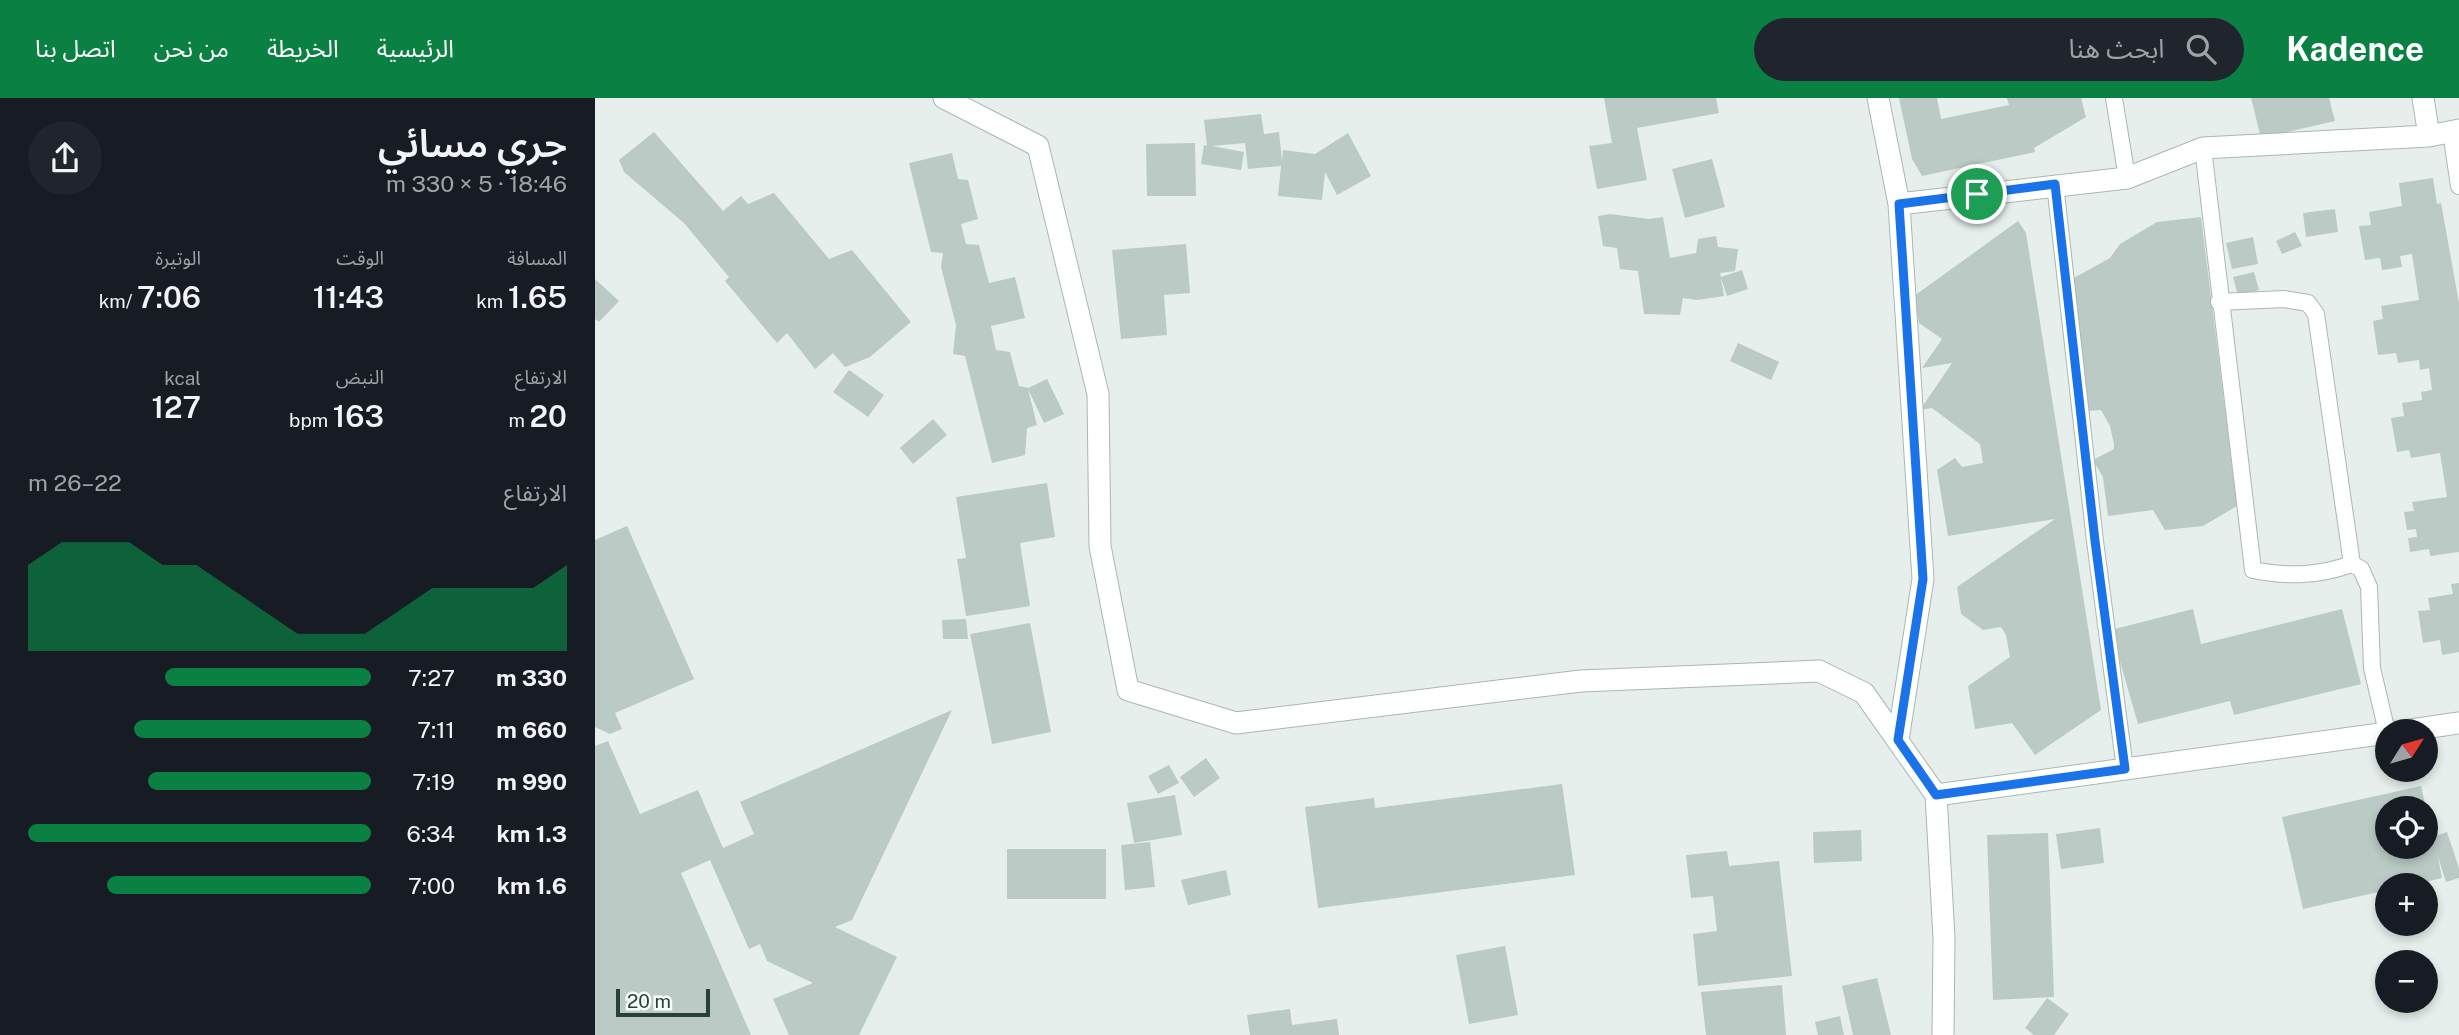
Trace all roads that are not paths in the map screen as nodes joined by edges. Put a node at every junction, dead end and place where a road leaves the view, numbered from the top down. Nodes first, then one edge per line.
1 (944, 98) edge
2 (1878, 98) edge
3 (2114, 98) edge
4 (2423, 98) edge
5 (2455, 131) edge
6 (2429, 136) junction
7 (2203, 148) junction
8 (2127, 178) junction
9 (2055, 184) junction
10 (2459, 186) edge
11 (1899, 204) junction
12 (2219, 302) junction
13 (2352, 564) junction
14 (2384, 719) edge
15 (2459, 723) edge
16 (2438, 726) edge
17 (2375, 735) edge
18 (1898, 740) junction
19 (2125, 769) junction
20 (1936, 795) junction
21 (1943, 1035) edge

1 - 18 street
2 - 11 street
3 - 8 lane
4 - 6 street
5 - 6 street
5 - 10 lane
6 - 7 street
7 - 8 street
7 - 12 lane
8 - 9 street
9 - 11 street
9 - 19 lane
11 - 18 street
12 - 13 lane
12 - 13 lane
13 - 14 lane
15 - 16 street
17 - 19 street
18 - 20 street
19 - 20 street
20 - 21 street

